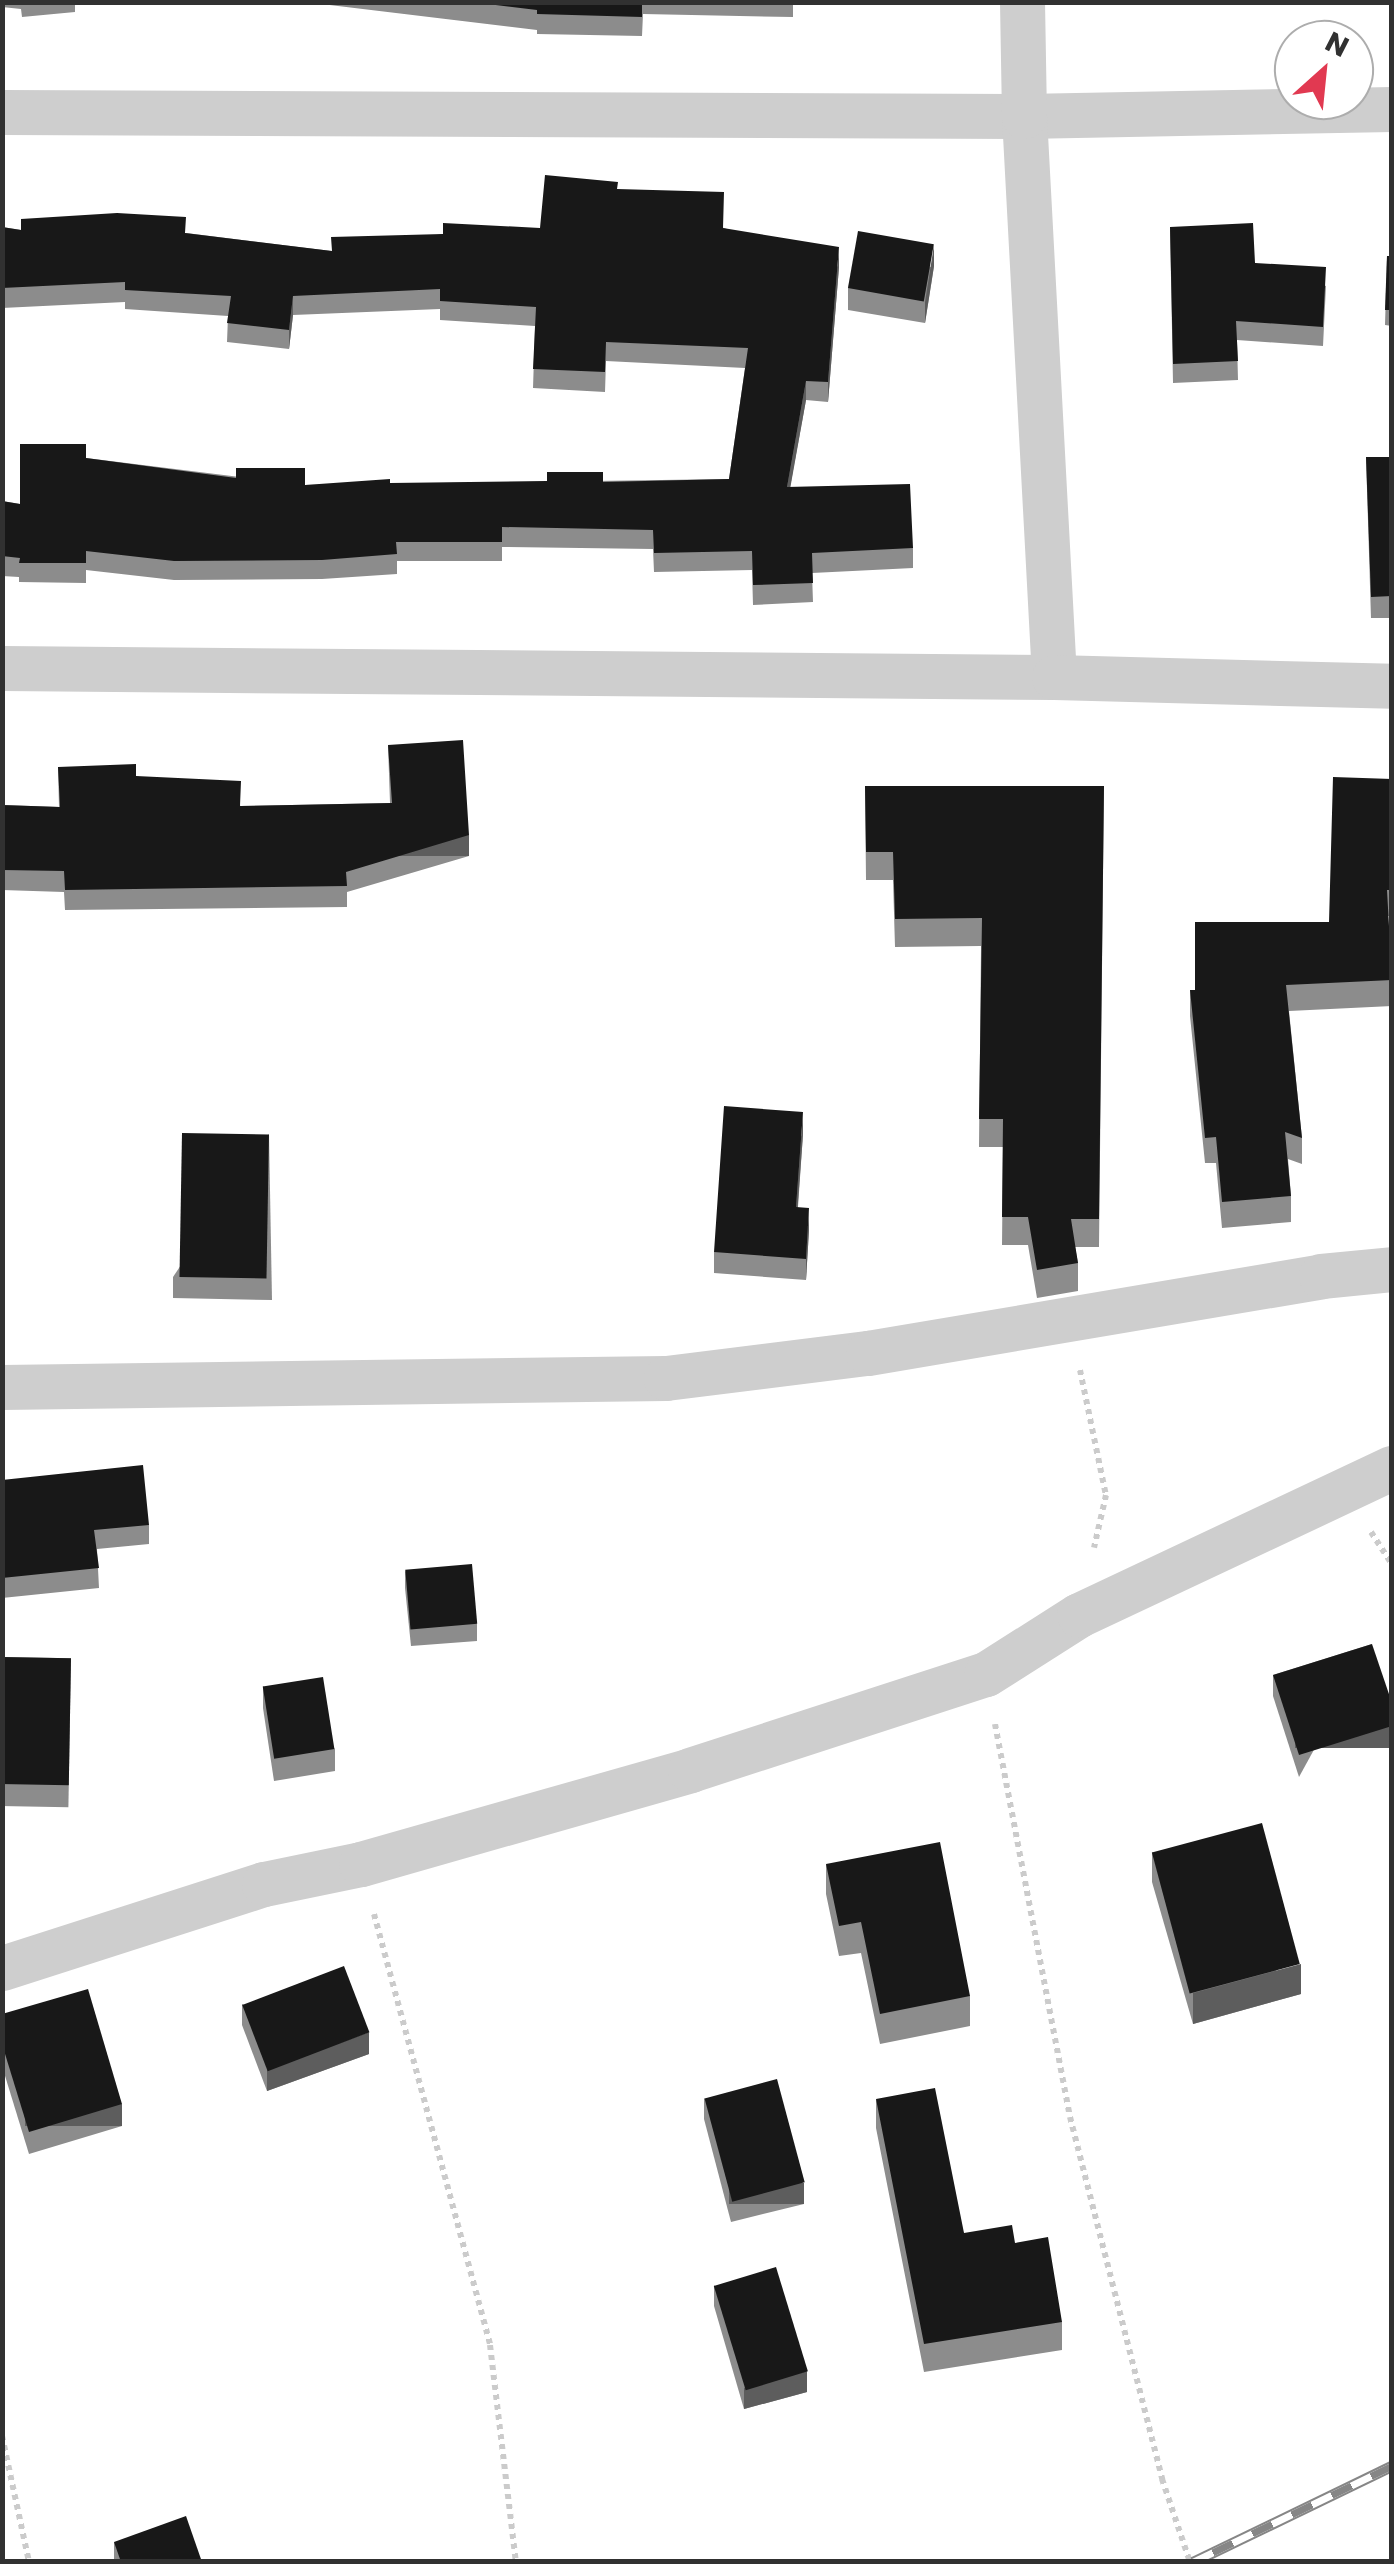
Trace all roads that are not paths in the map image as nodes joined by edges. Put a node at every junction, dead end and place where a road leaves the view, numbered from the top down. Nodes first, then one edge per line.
1 (1022, 2) edge
2 (1392, 109) edge
3 (2, 112) edge
4 (1024, 116) junction
5 (2, 668) edge
6 (1054, 677) junction
7 (1392, 686) edge
8 (1392, 1269) edge
9 (2, 1387) edge
10 (1392, 1468) edge
11 (2, 1968) edge

1 - 4 street
2 - 4 street
3 - 4 street
4 - 6 street
5 - 6 street
6 - 7 street
8 - 9 street
10 - 11 street

